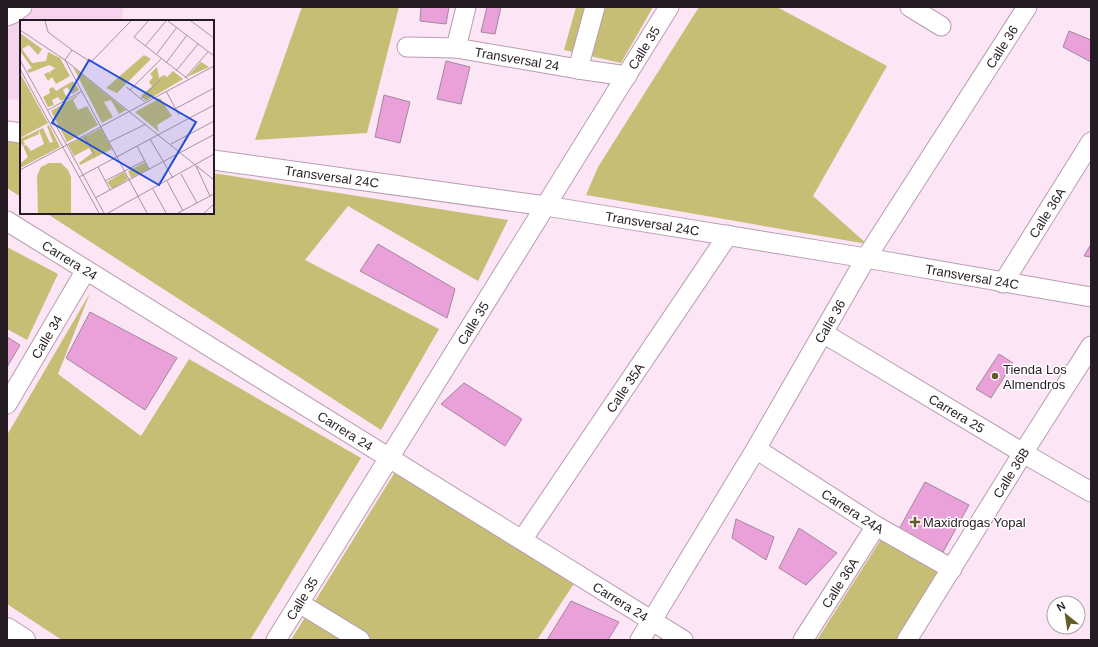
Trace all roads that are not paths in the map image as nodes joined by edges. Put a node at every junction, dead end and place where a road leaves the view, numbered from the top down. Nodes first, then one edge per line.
1 (22, 7) edge
2 (466, 7) edge
3 (595, 7) edge
4 (669, 7) edge
5 (910, 7) edge
6 (1027, 7) edge
7 (7, 16) edge
8 (941, 26) dead end
9 (407, 47) dead end
10 (456, 48) junction
11 (578, 69) junction
12 (627, 76) junction
13 (7, 131) edge
14 (20, 133) edge
15 (1091, 142) edge
16 (214, 160) edge
17 (546, 206) junction
18 (7, 221) edge
19 (728, 235) junction
20 (866, 258) junction
21 (86, 270) junction
22 (1003, 283) junction
23 (1091, 297) edge
24 (823, 333) junction
25 (1091, 346) edge
26 (7, 404) edge
27 (756, 449) junction
28 (1023, 453) junction
29 (389, 458) junction
30 (1091, 492) edge
31 (876, 526) junction
32 (522, 540) junction
33 (952, 569) junction
34 (299, 603) junction
35 (652, 621) junction
36 (7, 630) edge
37 (24, 640) edge
38 (276, 640) edge
39 (360, 640) edge
40 (640, 640) edge
41 (683, 640) edge
42 (804, 640) edge
43 (907, 640) edge

1 - 7 street
2 - 10 street
3 - 11 street
4 - 12 street, Calle 35
5 - 8 street
6 - 20 street, Calle 36
9 - 10 street, Transversal 24
10 - 11 street, Transversal 24
11 - 12 street, Transversal 24
12 - 17 street, Calle 35
13 - 14 street
15 - 22 street, Calle 36A
16 - 17 street, Transversal 24C
17 - 19 street, Transversal 24C
17 - 29 street, Calle 35
18 - 21 street, Carrera 24
19 - 20 street, Transversal 24C
19 - 32 street, Calle 35A
20 - 22 street, Transversal 24C
20 - 24 street, Calle 36
21 - 26 street, Calle 34
21 - 29 street, Carrera 24
22 - 23 street, Transversal 24C
24 - 27 street, Calle 36
24 - 28 street, Carrera 25
25 - 28 street, Calle 36B
27 - 31 street, Carrera 24A
27 - 35 street, Calle 36
28 - 30 street, Carrera 25
28 - 33 street, Calle 36B
29 - 32 street, Carrera 24
29 - 34 street, Calle 35
31 - 33 street, Carrera 24A
31 - 42 street, Calle 36A
32 - 35 street, Carrera 24
33 - 43 street, Calle 36B
34 - 38 street, Calle 35
34 - 39 street
35 - 40 street, Calle 36
35 - 41 street, Carrera 24
36 - 37 street

